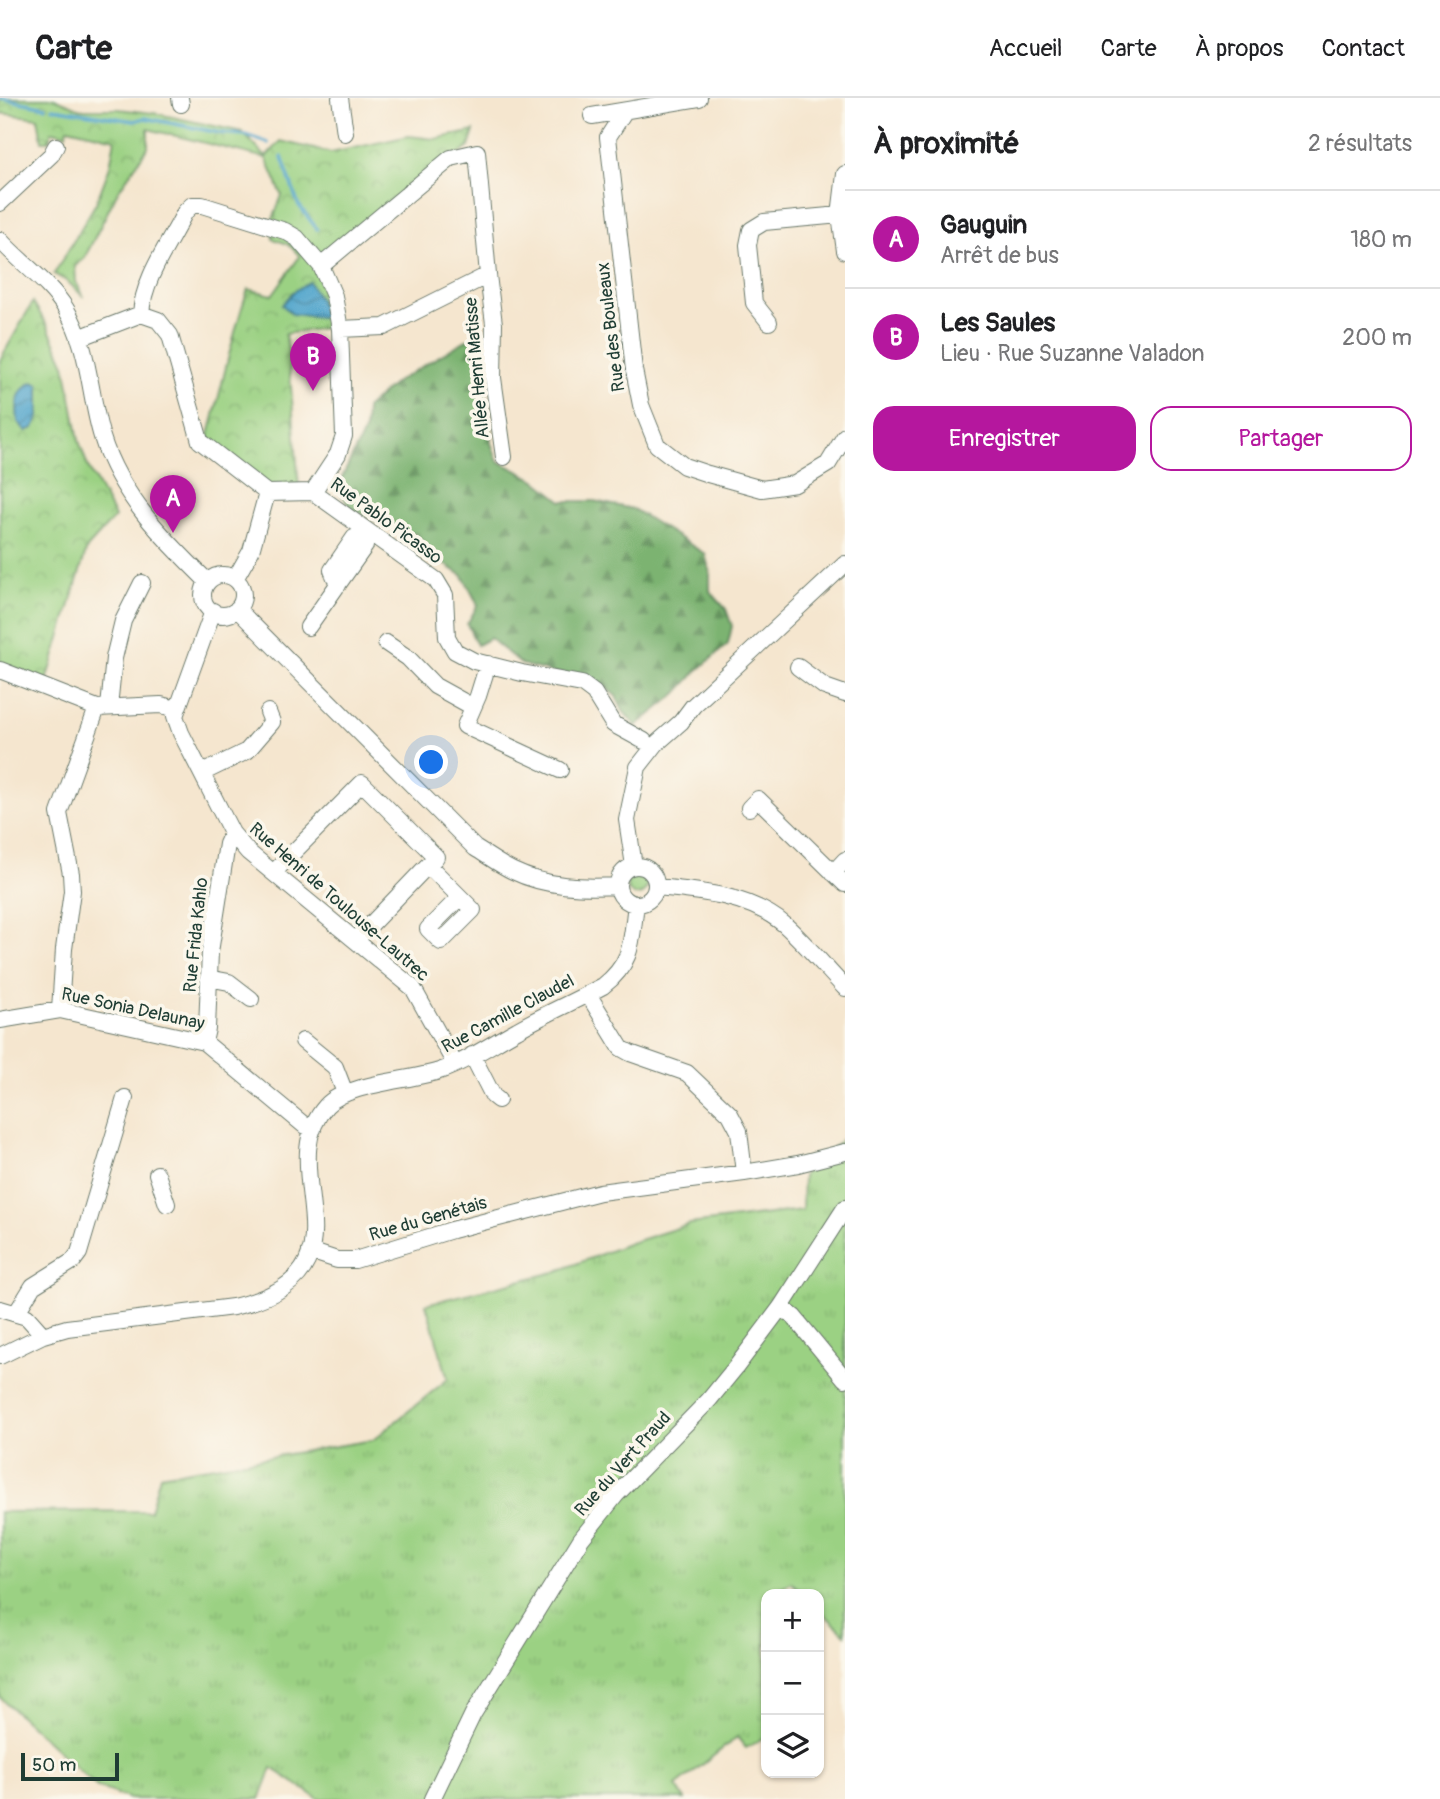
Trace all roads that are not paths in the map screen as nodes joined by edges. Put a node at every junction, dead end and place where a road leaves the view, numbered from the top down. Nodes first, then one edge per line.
1 (340, 98) edge
2 (699, 98) edge
3 (624, 113) junction
4 (592, 116) dead end
5 (345, 133) dead end
6 (56, 146) dead end
7 (845, 174) edge
8 (0, 203) edge
9 (840, 215) junction
10 (0, 240) edge
11 (845, 251) edge
12 (321, 266) junction
13 (488, 275) junction
14 (141, 314) junction
15 (769, 322) dead end
16 (340, 329) junction
17 (79, 338) junction
18 (845, 436) edge
19 (504, 457) dead end
20 (313, 492) junction
21 (267, 493) junction
22 (366, 532) junction
23 (845, 564) edge
24 (234, 579) junction
25 (208, 582) junction
26 (142, 583) dead end
27 (237, 609) junction
28 (213, 611) junction
29 (308, 626) dead end
30 (386, 643) dead end
31 (488, 664) junction
32 (798, 667) dead end
33 (0, 670) edge
34 (845, 694) edge
35 (693, 706) junction
36 (473, 707) junction
37 (103, 708) junction
38 (177, 709) junction
39 (268, 712) dead end
40 (644, 741) junction
41 (638, 767) junction
42 (560, 770) dead end
43 (202, 773) junction
44 (749, 808) dead end
45 (232, 833) junction
46 (845, 860) edge
47 (428, 865) junction
48 (634, 866) junction
49 (274, 872) junction
50 (839, 879) edge
51 (618, 886) junction
52 (656, 887) junction
53 (460, 897) dead end
54 (636, 904) junction
55 (356, 940) junction
56 (208, 978) junction
57 (845, 988) edge
58 (588, 994) junction
59 (251, 999) dead end
60 (60, 1010) junction
61 (0, 1020) edge
62 (303, 1041) dead end
63 (204, 1042) junction
64 (472, 1055) junction
65 (455, 1064) junction
66 (345, 1093) junction
67 (125, 1098) dead end
68 (498, 1101) dead end
69 (313, 1129) junction
70 (845, 1152) edge
71 (744, 1172) junction
72 (157, 1174) dead end
73 (167, 1204) dead end
74 (845, 1208) edge
75 (310, 1251) junction
76 (780, 1307) junction
77 (8, 1311) edge
78 (43, 1335) junction
79 (0, 1356) edge
80 (845, 1380) edge
81 (432, 1799) edge

1 - 5 street
2 - 3 street
3 - 4 street
3 - 18 street, Rue des Bouleaux
6 - 8 street
7 - 9 street
9 - 11 street
9 - 15 street
10 - 17 street
12 - 13 street, Allée Henri Matisse
12 - 14 street
12 - 16 street
13 - 16 street
13 - 19 street, Allée Henri Matisse
14 - 17 street
14 - 21 street
16 - 20 street
17 - 25 street
20 - 21 street
20 - 22 street, Rue Pablo Picasso
21 - 24 street
22 - 29 street
22 - 31 street, Rue Pablo Picasso
23 - 35 street
24 - 25 street
24 - 27 street
25 - 28 street
26 - 37 street
27 - 28 street
27 - 51 street
28 - 38 street
30 - 36 street
31 - 36 street
31 - 40 street, Rue Pablo Picasso
32 - 34 street
33 - 37 street
35 - 40 street
35 - 41 street
36 - 42 street
37 - 38 street
37 - 60 street
38 - 43 street, Rue Henri de Toulouse-Lautrec
39 - 43 street
40 - 41 street
41 - 48 street
43 - 45 street, Rue Henri de Toulouse-Lautrec
44 - 50 street
45 - 49 street, Rue Henri de Toulouse-Lautrec
45 - 56 street, Rue Frida Kahlo
46 - 50 street
47 - 49 street
47 - 53 street
47 - 55 street
48 - 51 street
48 - 52 street
49 - 55 street, Rue Henri de Toulouse-Lautrec
51 - 54 street
52 - 54 street
52 - 57 street
54 - 58 street, Rue Camille Claudel
55 - 65 street, Rue Henri de Toulouse-Lautrec
56 - 59 street
56 - 63 street, Rue Frida Kahlo
58 - 64 street, Rue Camille Claudel
58 - 71 street
60 - 61 street, Rue Sonia Delaunay
60 - 63 street, Rue Sonia Delaunay
62 - 66 street
63 - 69 street, Rue Sonia Delaunay
64 - 65 street, Rue Camille Claudel
64 - 68 street
65 - 66 street, Rue Camille Claudel
66 - 69 street
67 - 77 street
69 - 75 street
70 - 71 street, Rue du Genétais
71 - 75 street, Rue du Genétais
72 - 73 street
74 - 76 street, Rue du Vert Praud
75 - 78 street
76 - 80 street
76 - 81 street, Rue du Vert Praud
77 - 78 street
78 - 79 street

